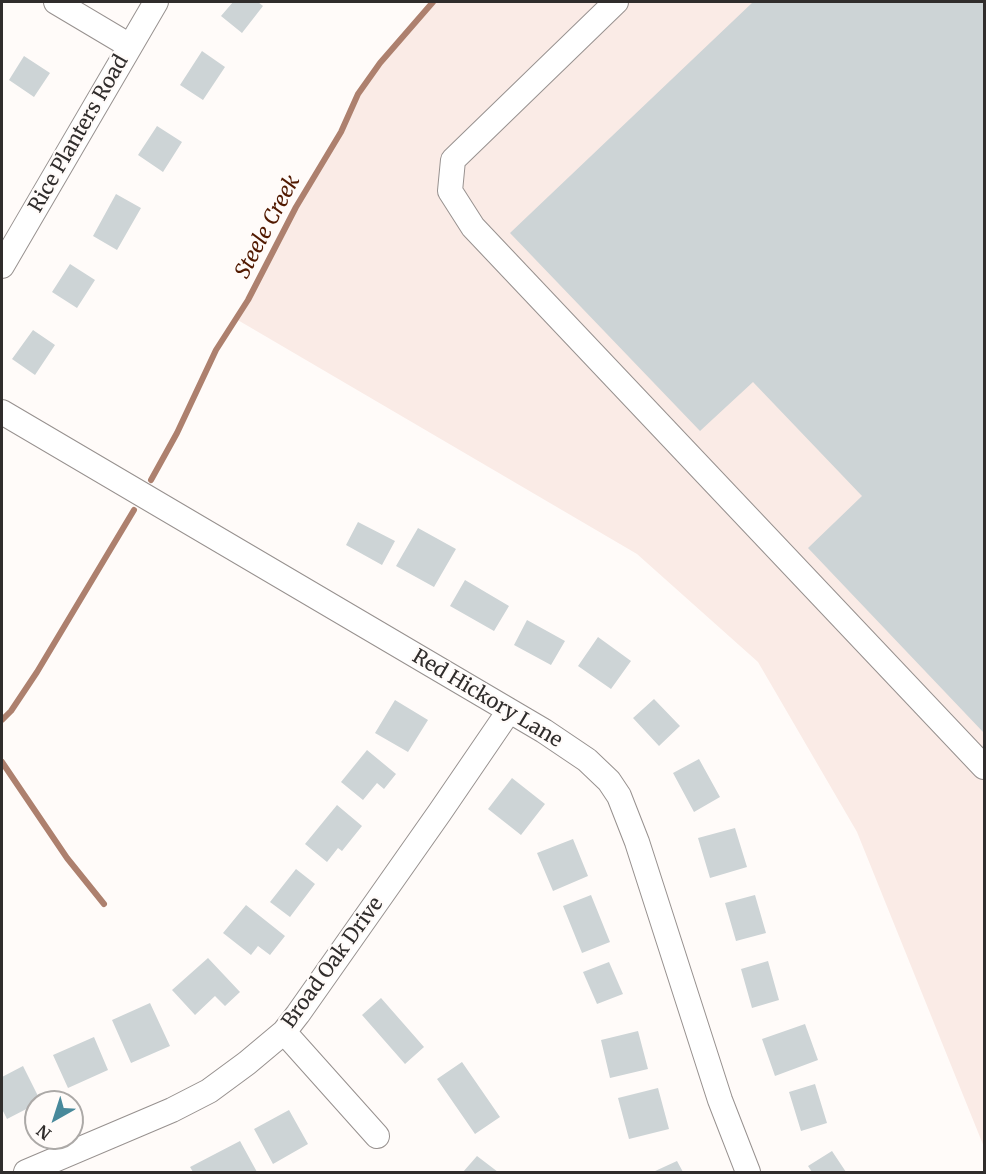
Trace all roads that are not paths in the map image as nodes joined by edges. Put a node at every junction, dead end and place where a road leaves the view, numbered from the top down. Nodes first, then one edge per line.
1 (56, 2) edge
2 (156, 2) edge
3 (616, 2) edge
4 (130, 46) junction
5 (2, 266) edge
6 (2, 412) edge
7 (509, 711) junction
8 (984, 767) edge
9 (284, 1032) junction
10 (378, 1136) dead end
11 (26, 1173) edge
12 (748, 1173) edge

1 - 4 street
2 - 4 street, Rice Planters Road
3 - 8 street
4 - 5 street, Rice Planters Road
6 - 7 street, Red Hickory Lane
7 - 9 street, Broad Oak Drive
7 - 12 street, Red Hickory Lane
9 - 10 street
9 - 11 street, Broad Oak Drive

